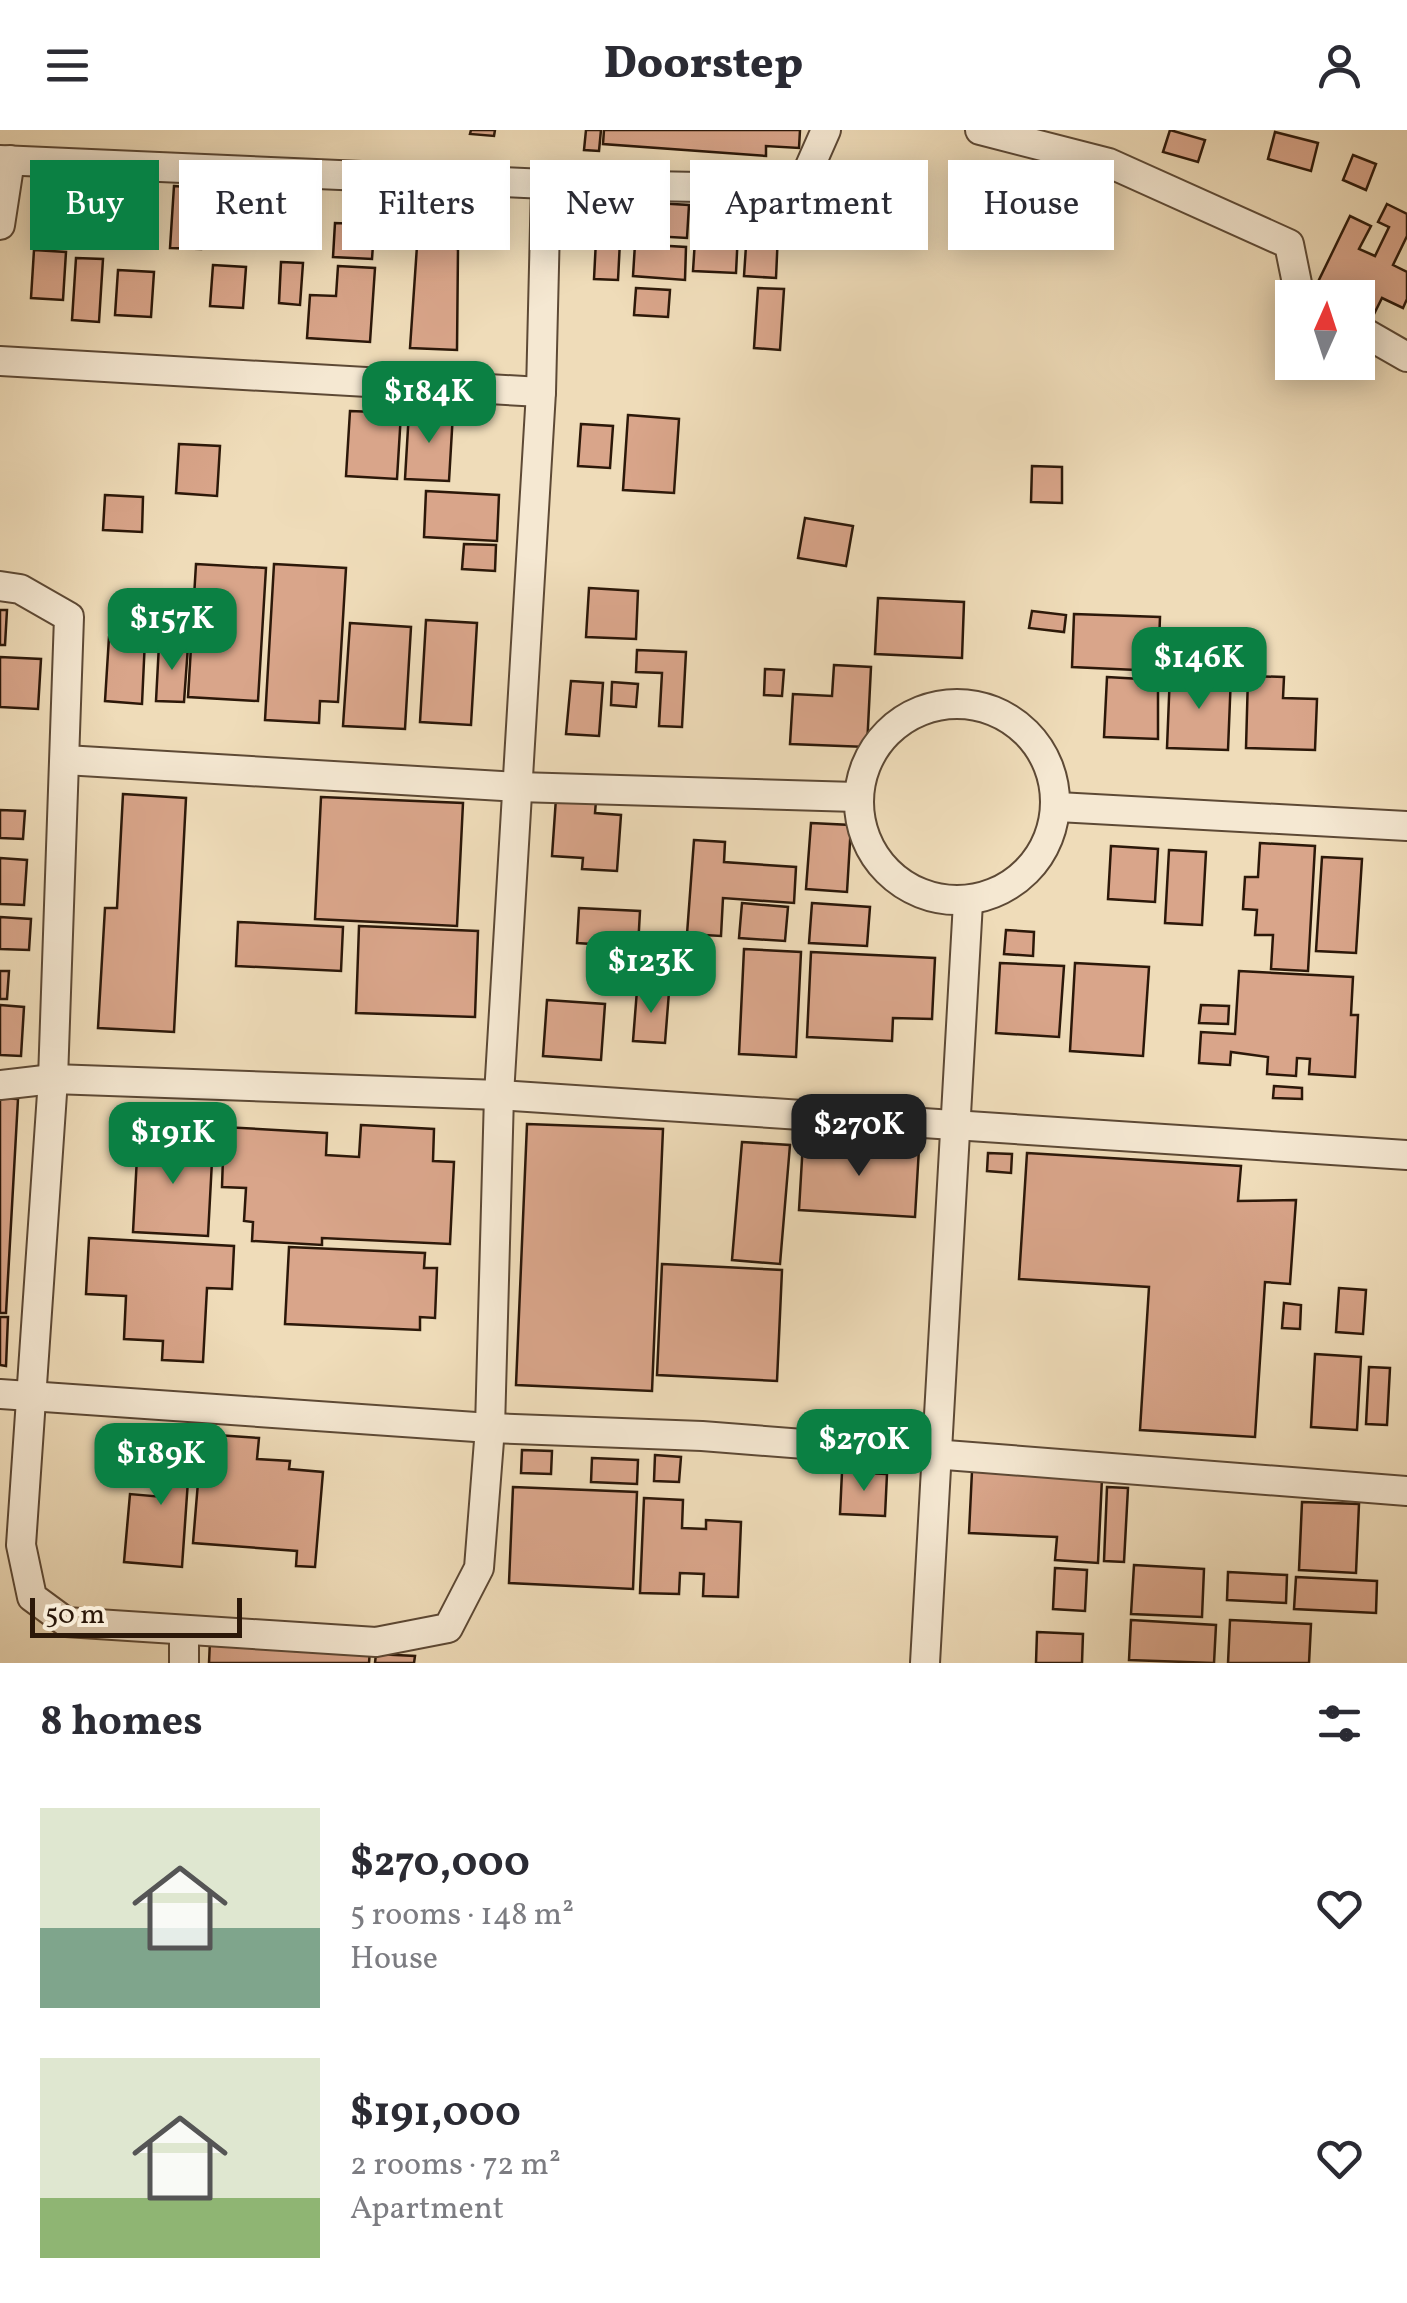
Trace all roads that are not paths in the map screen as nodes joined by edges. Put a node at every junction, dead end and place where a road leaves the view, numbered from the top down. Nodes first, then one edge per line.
1 (826, 130) edge
2 (980, 130) edge
3 (5, 160) edge
4 (530, 183) edge
5 (670, 186) edge
6 (0, 225) edge
7 (544, 250) edge
8 (1296, 280) edge
9 (1375, 339) edge
10 (1407, 357) edge
11 (0, 361) edge
12 (541, 392) junction
13 (0, 586) edge
14 (64, 760) junction
15 (518, 787) junction
16 (856, 797) junction
17 (1058, 808) junction
18 (1407, 826) edge
19 (968, 902) junction
20 (53, 1079) junction
21 (0, 1085) edge
22 (499, 1096) junction
23 (954, 1126) junction
24 (1407, 1155) edge
25 (0, 1394) edge
26 (29, 1394) junction
27 (490, 1428) junction
28 (934, 1455) junction
29 (1407, 1491) edge
30 (184, 1630) junction
31 (184, 1663) edge
32 (925, 1663) edge

1 - 5 street
2 - 8 street
3 - 4 street
3 - 6 street
7 - 12 street
9 - 10 street
11 - 12 street
12 - 15 street
13 - 14 street
14 - 15 street
14 - 20 street
15 - 16 street
15 - 22 street
16 - 17 street
16 - 19 street
17 - 18 street
17 - 19 street
19 - 23 street
20 - 21 street
20 - 22 street
20 - 26 street
22 - 23 street
22 - 27 street
23 - 24 street
23 - 28 street
25 - 26 street
26 - 27 street
26 - 30 street
27 - 28 street
27 - 30 street
28 - 29 street
28 - 32 street
30 - 31 street

